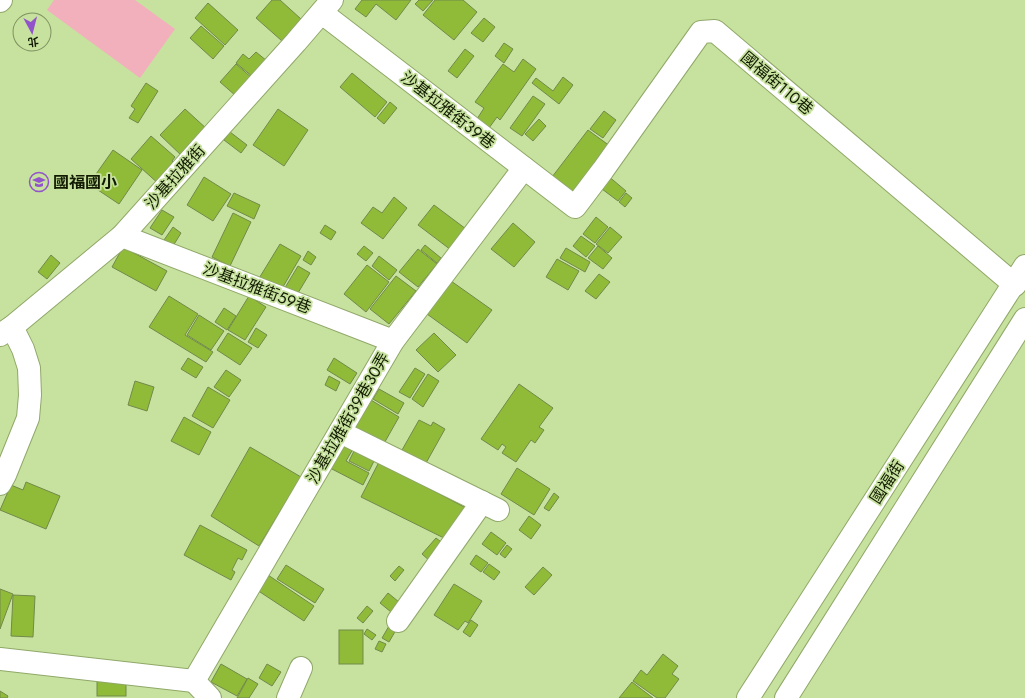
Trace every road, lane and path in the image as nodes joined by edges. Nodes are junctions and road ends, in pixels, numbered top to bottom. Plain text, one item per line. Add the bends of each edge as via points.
1 (327, 6) edge
2 (524, 168) junction
3 (575, 207) joint
4 (122, 236) junction
5 (1020, 276) edge
6 (1025, 319) edge
7 (6, 331) edge
8 (393, 341) junction
9 (340, 432) junction
10 (0, 484) edge
11 (398, 621) dead end
12 (0, 659) edge
13 (301, 668) dead end
14 (194, 681) junction
15 (210, 698) edge
16 (288, 698) edge
17 (748, 698) edge
18 (786, 698) edge

1 - 2 street, 沙基拉雅街39巷
1 - 4 street, 沙基拉雅街
2 - 3 street, 沙基拉雅街39巷
2 - 8 street, 沙基拉雅街39巷30弄
3 - 5 street, 國福街110巷 via 701,32 715,31
4 - 7 street, 沙基拉雅街
4 - 8 street, 沙基拉雅街59巷
5 - 17 street, 國福街
6 - 18 street
7 - 10 street via 23,349 29,368 30,395 28,418
8 - 9 street, 沙基拉雅街39巷30弄
9 - 11 street via 490,506
9 - 14 street, 沙基拉雅街39巷30弄
12 - 14 street
13 - 16 street
14 - 15 street

